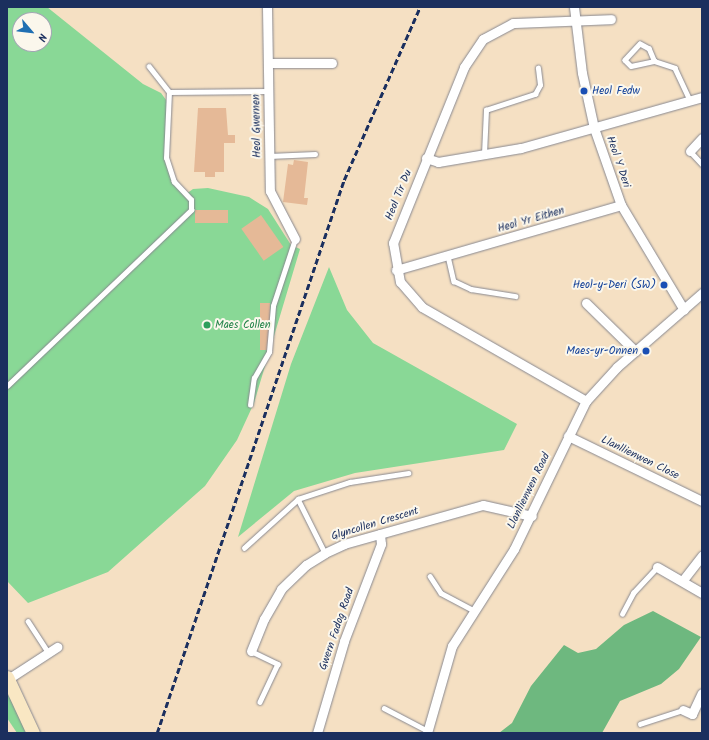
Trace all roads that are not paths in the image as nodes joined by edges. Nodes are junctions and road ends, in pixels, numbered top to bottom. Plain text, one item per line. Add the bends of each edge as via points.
1 (267, 7) edge
2 (574, 7) edge
3 (575, 18) junction
4 (611, 19) dead end
5 (654, 61) junction
6 (268, 63) junction
7 (332, 63) dead end
8 (149, 66) dead end
9 (538, 68) dead end
10 (268, 91) junction
11 (169, 92) junction
12 (702, 96) edge
13 (690, 100) junction
14 (594, 128) junction
15 (702, 138) edge
16 (690, 152) joint
17 (315, 154) dead end
18 (484, 154) junction
19 (269, 156) junction
20 (426, 158) junction
21 (702, 164) edge
22 (620, 205) junction
23 (295, 239) joint
24 (448, 256) junction
25 (396, 270) junction
26 (702, 293) edge
27 (515, 296) dead end
28 (586, 303) dead end
29 (684, 310) junction
30 (635, 351) junction
31 (7, 386) edge
32 (586, 401) junction
33 (250, 405) dead end
34 (568, 436) junction
35 (408, 473) dead end
36 (700, 496) edge
37 (298, 499) junction
38 (532, 516) junction
39 (380, 534) junction
40 (244, 548) dead end
41 (326, 552) junction
42 (702, 556) edge
43 (657, 567) joint
44 (430, 576) dead end
45 (683, 580) junction
46 (702, 593) edge
47 (475, 611) junction
48 (622, 614) dead end
49 (28, 621) dead end
50 (52, 650) joint
51 (251, 651) joint
52 (7, 678) edge
53 (702, 693) edge
54 (260, 702) dead end
55 (384, 708) dead end
56 (683, 710) joint
57 (640, 724) dead end
58 (428, 732) edge
59 (33, 733) edge
60 (317, 733) edge

1 - 6 street, Heol Gwernen
2 - 3 street, Heol Y Deri
3 - 4 street, Heol Tir Du
3 - 14 street, Heol Y Deri
3 - 20 street, Heol Tir Du via 513,23 483,38 464,67
5 - 5 lane via 631,66 625,60 640,44 649,49
5 - 13 lane via 678,71
6 - 7 street
6 - 10 street, Heol Gwernen
8 - 11 lane
9 - 18 lane via 540,85 536,94 486,110
10 - 11 lane
10 - 19 street, Heol Gwernen
11 - 31 lane via 167,162 174,182 191,200 191,210
12 - 13 street
13 - 14 street
14 - 18 street
14 - 22 street, Heol Y Deri
15 - 16 street
16 - 21 lane
17 - 19 lane
18 - 20 street via 438,162
19 - 23 street, Heol Gwernen via 270,191
20 - 25 street, Heol Tir Du via 393,243
22 - 24 street, Heol Yr Eithen
22 - 29 street, Heol Y Deri
23 - 33 lane via 273,306 269,352 254,378
24 - 25 street, Heol Yr Eithen
24 - 27 lane via 454,281 471,289
25 - 32 street, Heol Tir Du via 408,295 422,307
26 - 29 street, Llanllienwen Road
28 - 30 street
29 - 30 street, Llanllienwen Road
30 - 32 street, Llanllienwen Road via 599,384
32 - 34 street, Llanllienwen Road
34 - 36 street, Llanllienwen Close
34 - 38 street, Llanllienwen Road
35 - 37 lane via 350,482
37 - 40 lane
37 - 41 lane
38 - 39 street, Glyncollen Crescent via 483,505
38 - 47 street, Llanllienwen Road
39 - 41 street, Glyncollen Crescent
39 - 60 street, Gwern Fadog Road via 381,544 344,641
41 - 51 street, Glyncollen Crescent via 306,565 281,589 264,619
42 - 45 street
43 - 45 street
43 - 48 lane via 633,593
44 - 47 lane via 441,593
45 - 46 street
47 - 58 street, Llanllienwen Road via 447,657
49 - 50 lane
50 - 52 street
51 - 54 lane via 278,664
52 - 59 main road
53 - 56 street via 692,714
55 - 58 lane
56 - 57 lane

